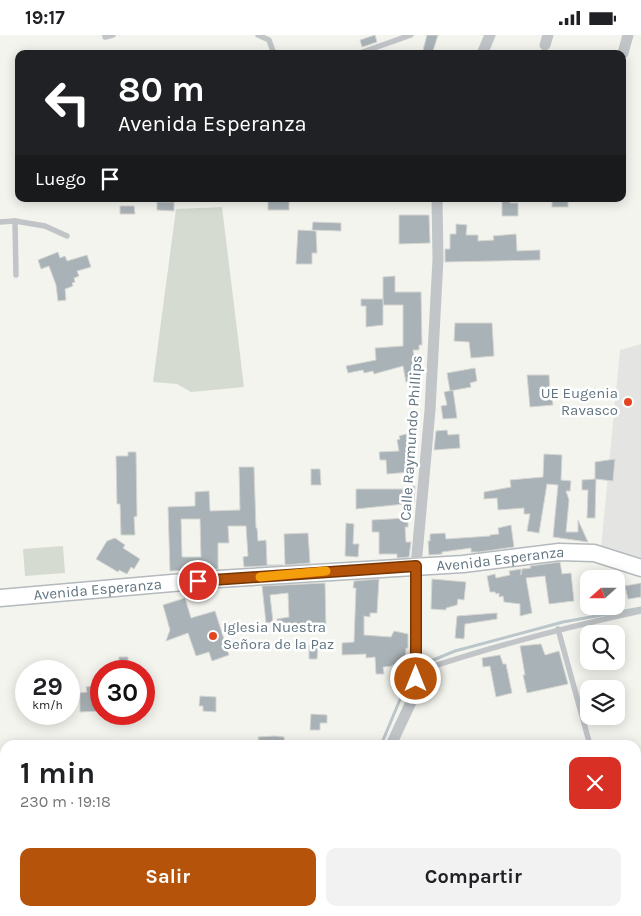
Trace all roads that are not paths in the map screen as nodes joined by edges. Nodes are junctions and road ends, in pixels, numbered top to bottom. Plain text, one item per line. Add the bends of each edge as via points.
1 (105, 35) edge
2 (113, 35) edge
3 (258, 35) edge
4 (410, 35) edge
5 (490, 35) edge
6 (628, 35) edge
7 (394, 38) edge
8 (273, 50) edge
9 (366, 50) edge
10 (484, 50) edge
11 (624, 50) edge
12 (437, 202) edge
13 (0, 221) edge
14 (15, 221) junction
15 (68, 237) dead end
16 (16, 275) dead end
17 (416, 566) junction
18 (641, 568) edge
19 (0, 597) edge
20 (641, 611) edge
21 (558, 629) junction
22 (416, 677) junction
23 (393, 740) edge
24 (589, 740) edge

1 - 2 lane
3 - 8 lane via 269,40
4 - 7 lane
5 - 10 street
6 - 11 street
7 - 9 lane
12 - 17 street, Calle Raymundo Phillips via 438,259 430,411
13 - 14 lane
14 - 15 lane via 45,226
14 - 16 lane
17 - 18 main road, Avenida Esperanza via 463,564 559,552 594,553
17 - 19 main road, Avenida Esperanza
17 - 22 street, Calle Raymundo Phillips
20 - 21 lane
21 - 22 lane via 422,670
21 - 24 lane
22 - 23 street, Calle Raymundo Phillips via 412,700

